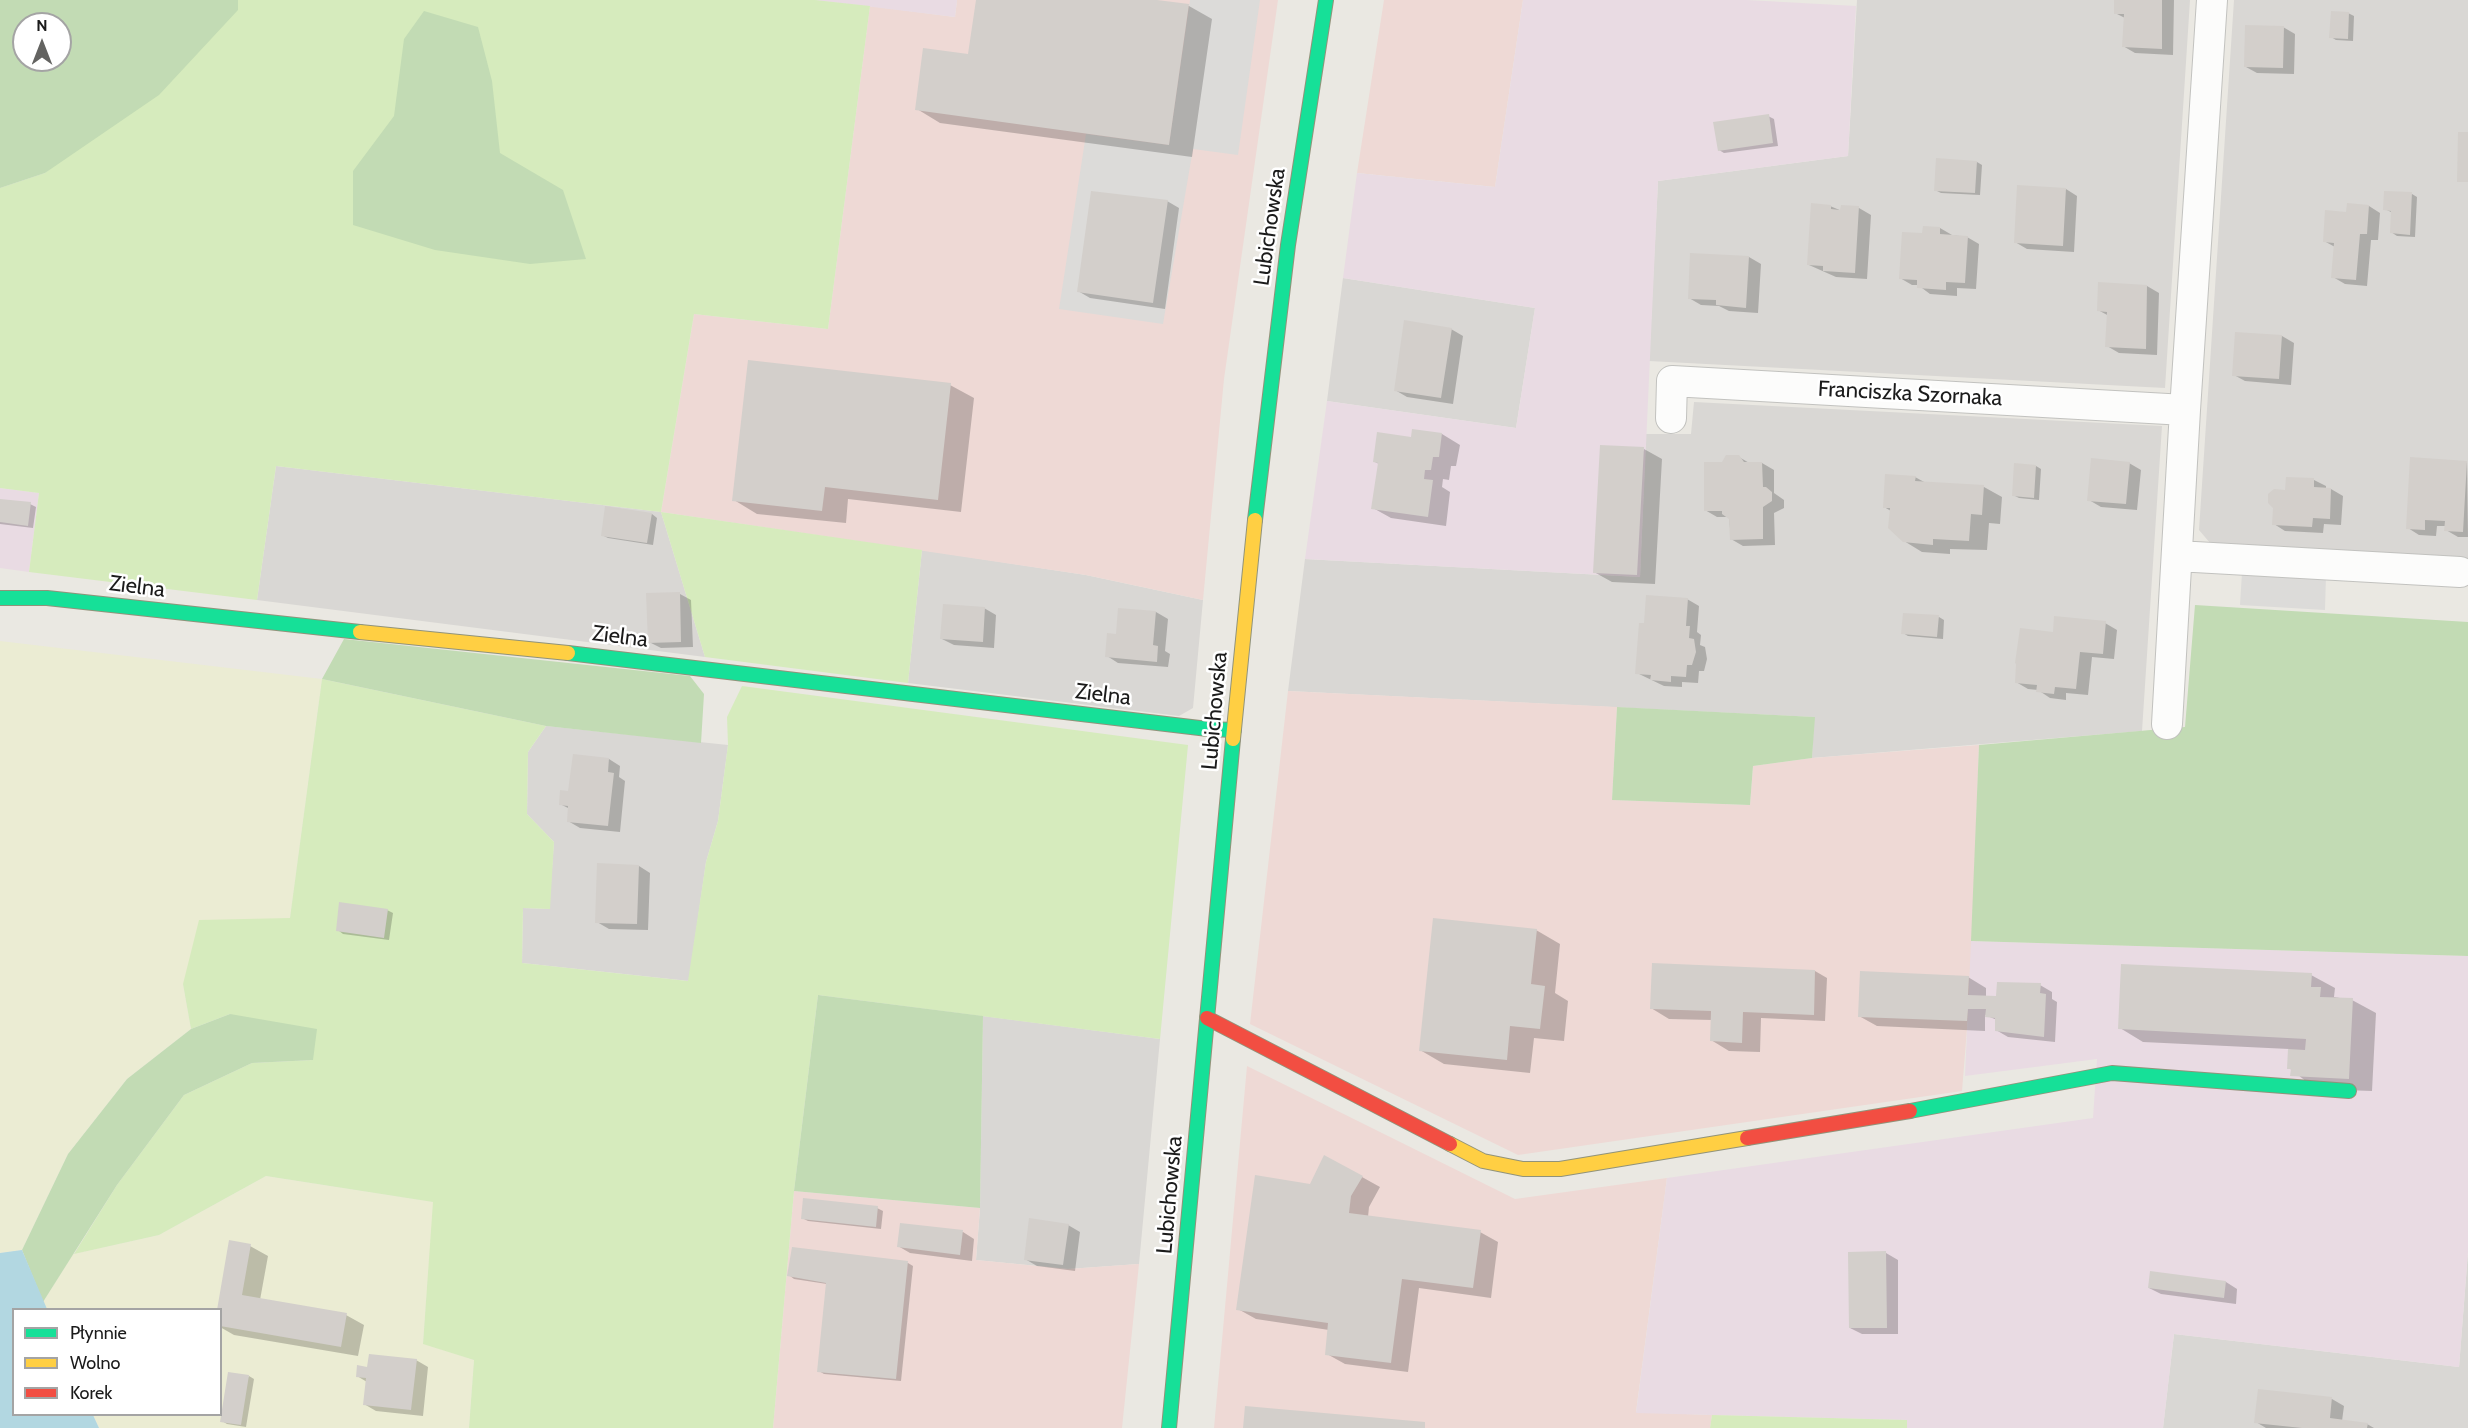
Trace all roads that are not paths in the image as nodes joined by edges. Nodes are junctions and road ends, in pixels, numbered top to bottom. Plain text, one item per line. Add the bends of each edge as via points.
1 (1326, 0) edge
2 (2212, 0) edge
3 (2185, 410) junction
4 (1671, 418) dead end
5 (2177, 556) junction
6 (2460, 572) dead end
7 (0, 597) edge
8 (2167, 724) dead end
9 (1234, 730) junction
10 (1207, 1018) junction
11 (2349, 1091) dead end
12 (1169, 1428) edge

1 - 9 street, Lubichowska via 1288,245
2 - 3 street
3 - 4 street, Franciszka Szornaka via 1672,381
3 - 5 street
5 - 6 street
5 - 8 street
7 - 9 street, Zielna via 47,598 581,654
9 - 10 street, Lubichowska
10 - 11 street via 1483,1161 1523,1169 1595,1164 2112,1073
10 - 12 street, Lubichowska

